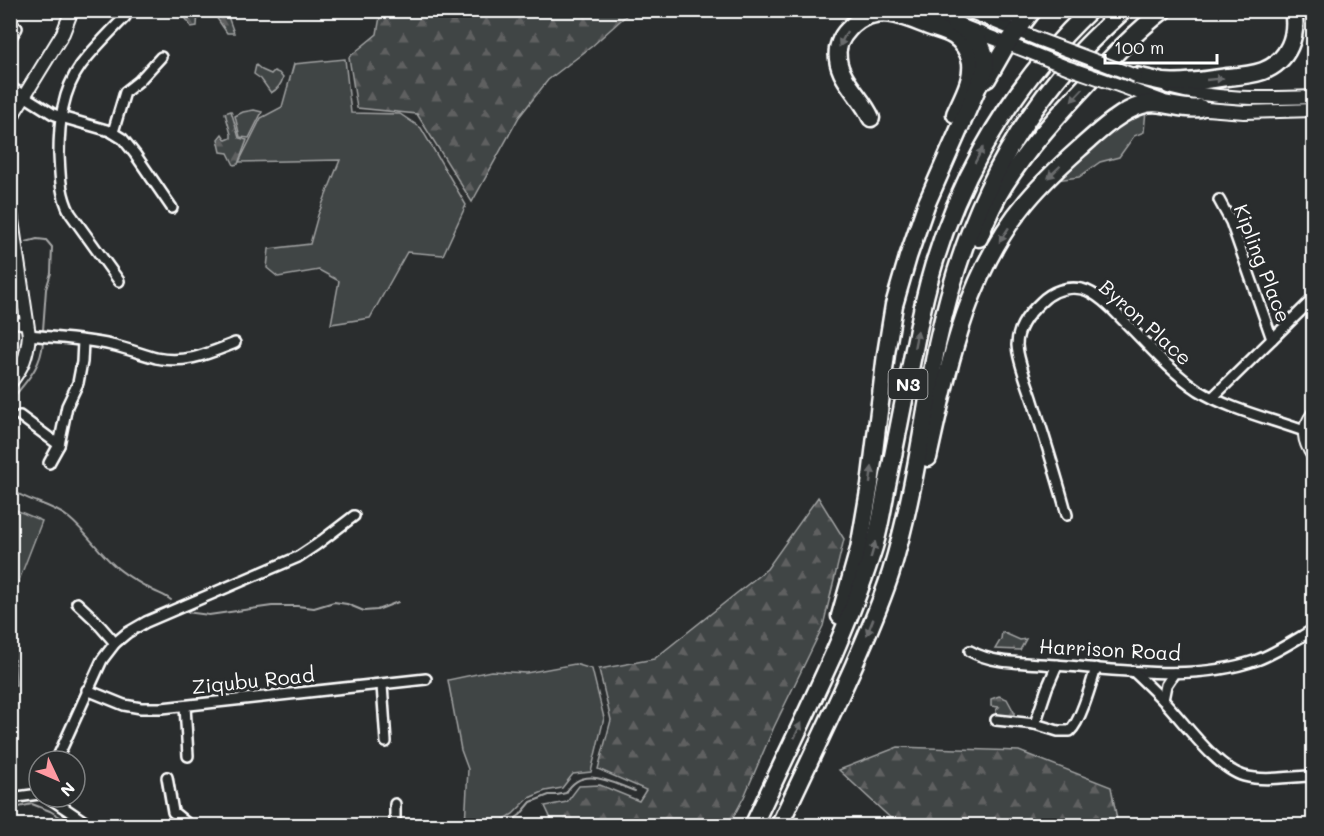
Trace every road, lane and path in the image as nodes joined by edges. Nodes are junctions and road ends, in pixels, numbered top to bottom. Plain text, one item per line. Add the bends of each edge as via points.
1 (72, 10) edge
2 (921, 10) edge
3 (991, 10) edge
4 (1090, 10) edge
5 (1124, 10) edge
6 (1164, 10) edge
7 (1293, 10) edge
8 (968, 11) edge
9 (1033, 11) edge
10 (125, 17) dead end
11 (954, 23) junction
12 (16, 28) dead end
13 (1012, 37) junction
14 (10, 38) edge
15 (161, 57) dead end
16 (1136, 76) junction
17 (10, 87) edge
18 (24, 96) junction
19 (975, 97) junction
20 (1314, 97) edge
21 (1200, 108) junction
22 (1314, 110) edge
23 (61, 117) junction
24 (871, 118) dead end
25 (10, 123) edge
26 (113, 132) junction
27 (1219, 200) dead end
28 (10, 207) edge
29 (172, 208) dead end
30 (119, 281) dead end
31 (1314, 298) edge
32 (894, 305) junction
33 (10, 320) edge
34 (29, 330) junction
35 (1272, 339) junction
36 (83, 341) junction
37 (235, 343) dead end
38 (10, 383) edge
39 (929, 397) junction
40 (1213, 398) junction
41 (1314, 413) edge
42 (20, 416) dead end
43 (1304, 431) junction
44 (59, 445) junction
45 (1314, 457) edge
46 (49, 463) dead end
47 (1067, 514) dead end
48 (354, 516) dead end
49 (891, 572) junction
50 (77, 603) dead end
51 (1314, 630) edge
52 (116, 643) junction
53 (970, 651) dead end
54 (1058, 665) junction
55 (1096, 668) junction
56 (1134, 672) junction
57 (1174, 673) junction
58 (824, 675) junction
59 (426, 679) dead end
60 (382, 685) junction
61 (87, 690) junction
62 (1163, 700) junction
63 (185, 706) junction
64 (996, 720) dead end
65 (1035, 724) junction
66 (386, 742) dead end
67 (61, 749) edge
68 (188, 756) dead end
69 (1314, 776) edge
70 (168, 777) dead end
71 (27, 796) edge
72 (10, 798) edge
73 (395, 804) dead end
74 (66, 809) edge
75 (91, 825) edge
76 (190, 825) edge
77 (395, 825) edge
78 (753, 825) edge
79 (779, 825) edge

1 - 18 main road via 63,33
2 - 11 main road
3 - 9 highway via 1013,16
58 -> 4 highway, N3 via 875,544 921,313 948,222 976,161 1008,107
5 - 39 highway, N3 via 1056,81 999,167 955,273
6 -> 39 highway via 1066,106 1004,185 964,274
16 -> 7 highway via 1182,82 1266,70 1289,49 1295,28
8 - 13 main road
9 - 13 highway
10 - 23 street via 78,70 66,94
11 - 13 main road
11 - 19 highway via 978,39 985,52 986,68
12 - 14 street
13 - 16 main road, bridge via 1040,40
13 - 19 highway
13 - 21 main road, bridge via 1029,51 1069,68 1158,100
15 - 26 street via 125,92
16 - 20 main road via 1213,96
17 - 18 street
18 - 23 street
18 - 25 main road
19 - 32 highway via 926,205
21 - 22 main road via 1244,112
21 -> 49 highway via 1152,103 1122,114 1053,172 1003,234 983,269 963,320 916,515
23 - 26 street
23 - 30 street via 62,195 70,213
32 -> 24 highway via 894,280 903,248 970,76 971,62 964,46 954,36 898,15 871,14 860,19 842,36 837,53 845,77
26 - 29 street via 129,146
27 - 35 street, Kipling Place via 1231,222
28 - 34 main road
31 - 35 street
58 -> 32 highway via 858,549
33 - 34 street
34 - 36 street
34 - 38 main road via 28,351
35 - 40 street
36 - 37 street via 172,360 190,360
36 - 44 street via 81,373 67,406
39 - 49 highway, N3
40 - 43 street, Byron Place
40 - 47 street, Byron Place via 1188,382 1097,297 1074,288 1049,295 1022,325 1017,344
41 - 43 main road
42 - 44 street
43 - 45 main road
44 - 46 street
48 - 52 street via 297,557 146,622
49 -> 79 highway, N3 via 870,629
50 - 52 street
51 - 57 street, Harrison Road via 1257,660
52 - 61 street
53 - 54 street, Harrison Road via 985,658
54 - 55 street, Harrison Road
54 - 65 street
55 - 56 street, Harrison Road
55 - 65 street via 1070,731
56 - 57 street, Harrison Road
56 - 62 street
57 - 62 street
78 -> 58 highway, N3
59 - 60 street, Ziqubu Road
60 - 63 street, Ziqubu Road
60 - 66 street
61 - 63 street, Ziqubu Road via 131,707
61 - 67 street
62 - 69 street via 1233,772 1257,778
63 - 68 street
64 - 65 street
70 - 76 street via 172,812
71 - 72 street
73 - 77 street
74 - 75 street

